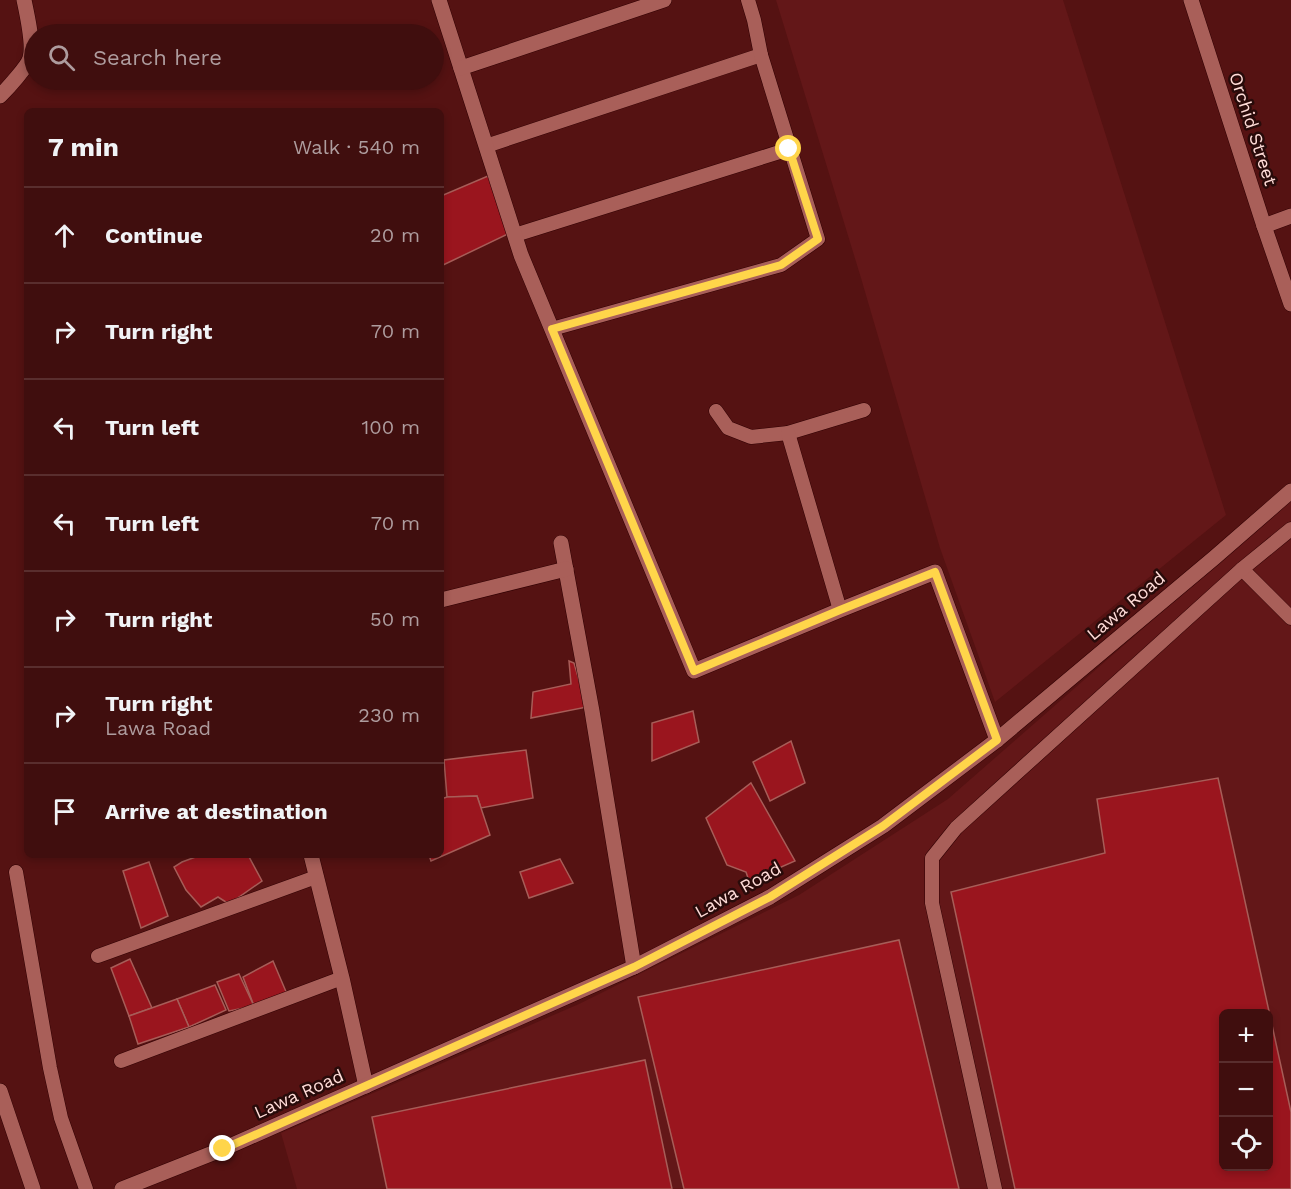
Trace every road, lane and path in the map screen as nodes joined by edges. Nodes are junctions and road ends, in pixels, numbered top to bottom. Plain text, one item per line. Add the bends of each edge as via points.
1 (24, 0) edge
2 (439, 0) edge
3 (663, 0) edge
4 (748, 0) edge
5 (1191, 0) edge
6 (28, 24) edge
7 (761, 55) junction
8 (24, 65) edge
9 (460, 68) junction
10 (3, 87) edge
11 (486, 146) junction
12 (789, 149) junction
13 (1291, 216) edge
14 (1264, 226) junction
15 (515, 235) junction
16 (1291, 304) edge
17 (552, 329) junction
18 (864, 410) dead end
19 (716, 411) dead end
20 (788, 434) junction
21 (1291, 491) edge
22 (1291, 529) edge
23 (561, 543) dead end
24 (566, 569) junction
25 (1242, 569) junction
26 (444, 599) edge
27 (840, 610) junction
28 (1291, 618) edge
29 (997, 740) junction
30 (312, 858) edge
31 (16, 872) dead end
32 (316, 877) junction
33 (98, 956) dead end
34 (634, 967) junction
35 (342, 978) junction
36 (121, 1061) dead end
37 (366, 1086) junction
38 (0, 1091) edge
39 (33, 1189) edge
40 (87, 1189) edge
41 (122, 1189) edge
42 (995, 1189) edge

1 - 6 street
2 - 9 street
3 - 9 street
4 - 7 lane
5 - 14 street, Orchid Street
7 - 11 lane
7 - 12 lane
8 - 10 street
9 - 11 street
11 - 15 street
12 - 15 lane
12 - 17 lane via 818,239 781,265
13 - 14 street
14 - 16 street, Orchid Street
15 - 17 street
17 - 27 street via 694,671
18 - 20 lane
19 - 20 lane via 728,428 751,437
20 - 27 lane
21 - 29 street, Lawa Road
22 - 25 lane
23 - 24 street
24 - 26 street
24 - 34 street
25 - 28 lane
25 - 42 lane via 956,828 933,858 933,903
27 - 29 street via 935,572
29 - 34 street, Lawa Road via 883,826 770,897
30 - 32 street
31 - 40 lane via 61,1118
32 - 33 lane
32 - 35 street
34 - 37 street, Lawa Road
35 - 36 lane
35 - 37 street
37 - 41 street, Lawa Road
38 - 39 street

